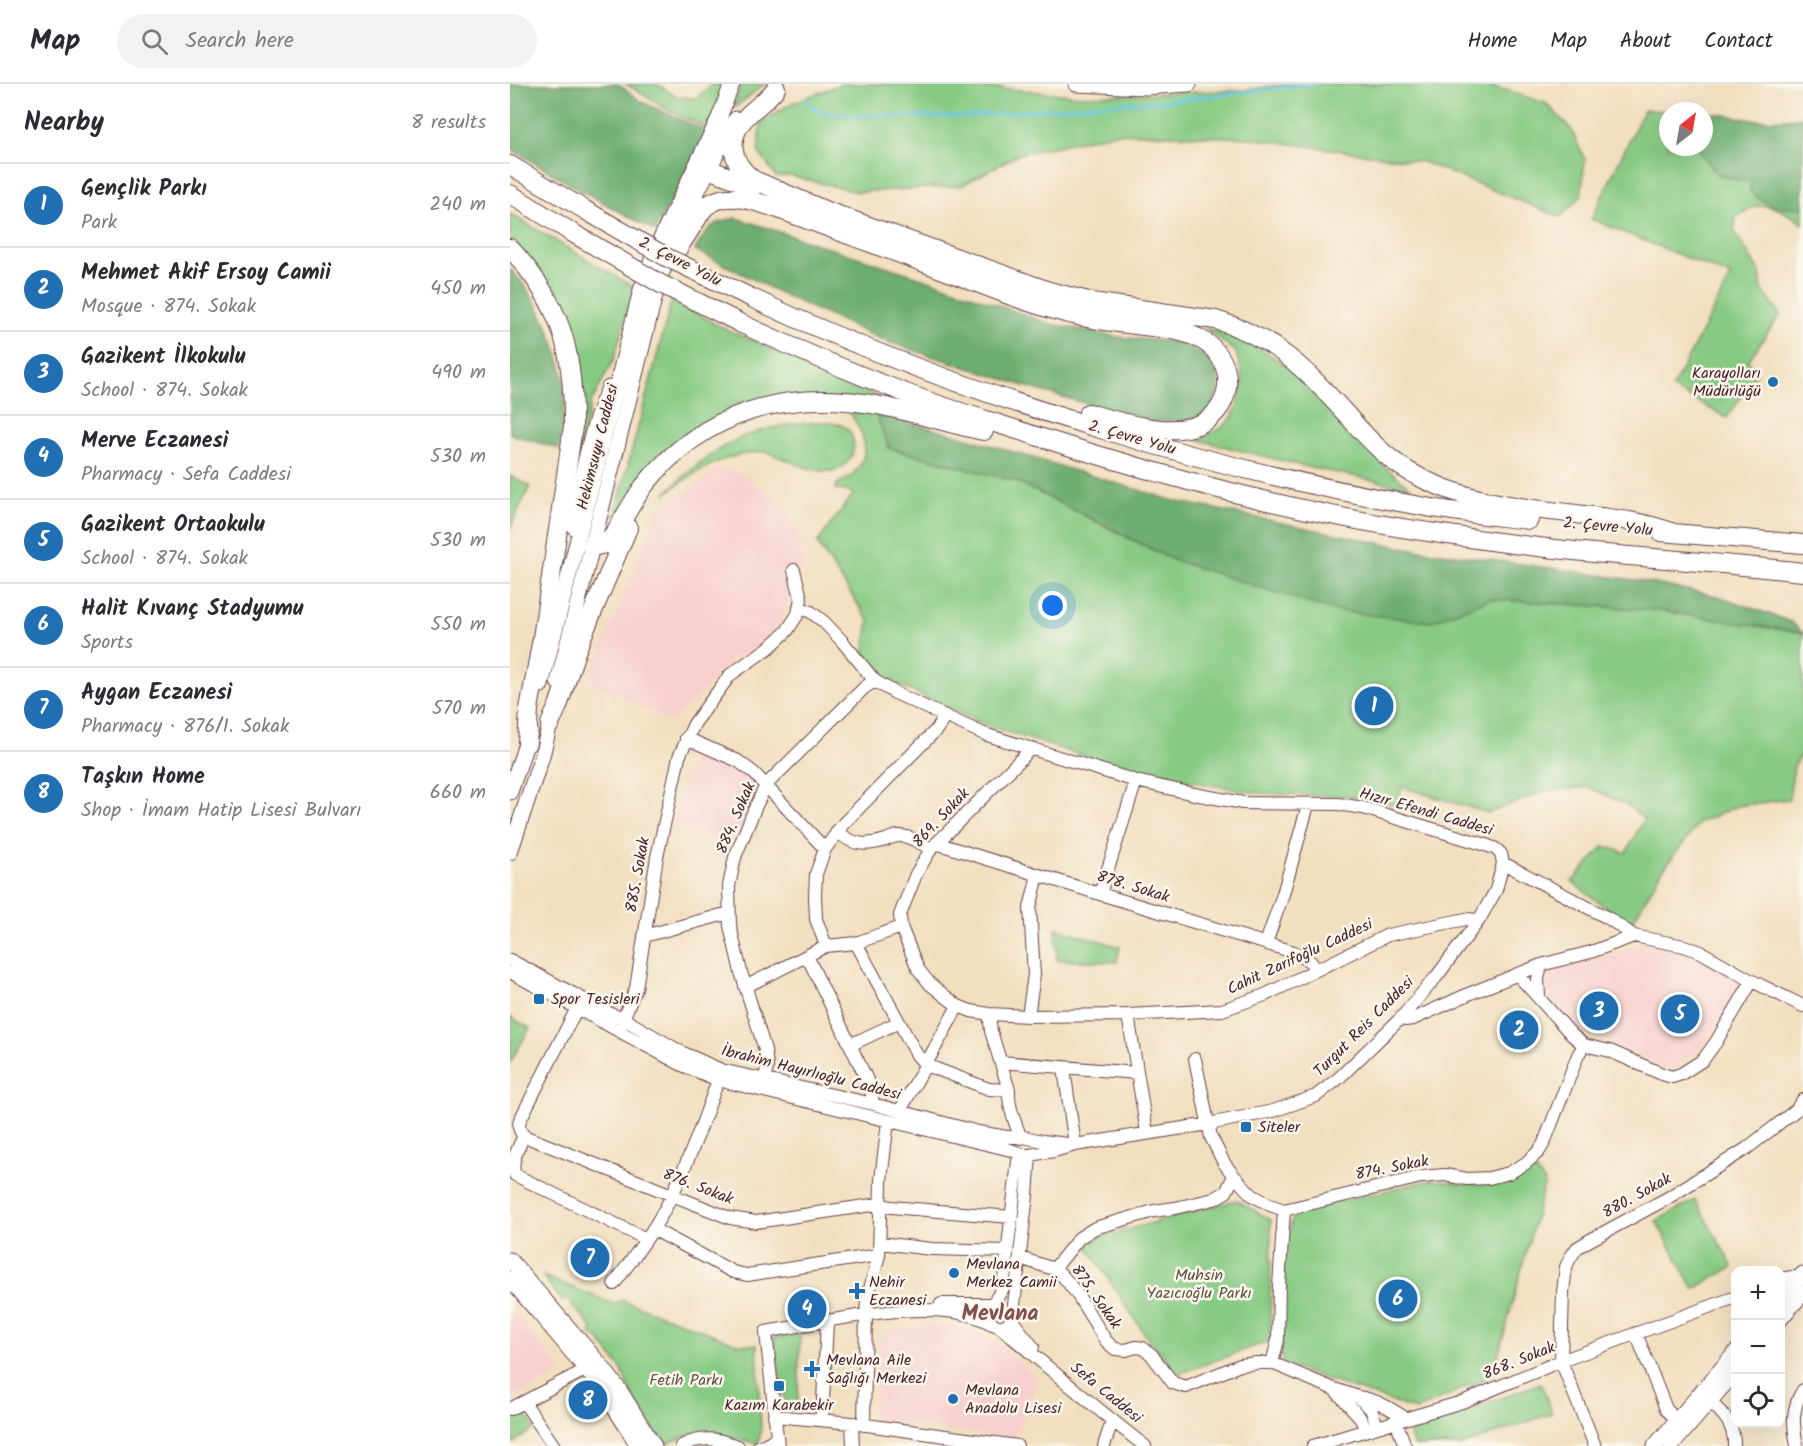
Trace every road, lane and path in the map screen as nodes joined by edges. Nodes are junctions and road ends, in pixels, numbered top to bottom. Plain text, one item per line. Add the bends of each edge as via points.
1 (732, 84) edge
2 (1076, 84) edge
3 (1189, 84) edge
4 (780, 86) edge
5 (510, 165) edge
6 (701, 169) junction
7 (510, 195) edge
8 (790, 197) junction
9 (510, 248) edge
10 (664, 263) junction
11 (623, 361) junction
12 (1003, 398) junction
13 (1066, 445) junction
14 (655, 474) junction
15 (576, 504) junction
16 (600, 517) junction
17 (583, 519) junction
18 (1674, 533) junction
19 (585, 543) junction
20 (1803, 544) edge
21 (794, 570) dead end
22 (1803, 572) edge
23 (800, 607) junction
24 (874, 681) junction
25 (945, 717) junction
26 (550, 724) junction
27 (686, 738) junction
28 (527, 743) junction
29 (1029, 749) junction
30 (1136, 781) junction
31 (766, 785) junction
32 (510, 792) edge
33 (1308, 805) junction
34 (837, 831) junction
35 (934, 846) junction
36 (825, 849) junction
37 (510, 852) edge
38 (1503, 863) junction
39 (1038, 875) junction
40 (1100, 894) junction
41 (729, 914) junction
42 (1479, 920) junction
43 (901, 927) junction
44 (644, 936) junction
45 (1634, 936) junction
46 (856, 943) junction
47 (1266, 943) junction
48 (826, 946) junction
49 (807, 956) junction
50 (510, 960) edge
51 (1541, 965) junction
52 (1314, 970) junction
53 (510, 972) edge
54 (1517, 974) junction
55 (1752, 981) junction
56 (745, 987) junction
57 (562, 994) junction
58 (1539, 996) junction
59 (958, 1006) junction
60 (1803, 1006) edge
61 (577, 1008) junction
62 (989, 1014) junction
63 (1128, 1015) junction
64 (1028, 1016) junction
65 (1401, 1018) junction
66 (899, 1022) junction
67 (621, 1024) junction
68 (850, 1045) junction
69 (1584, 1045) junction
70 (1194, 1059) dead end
71 (1001, 1062) junction
72 (926, 1065) junction
73 (1064, 1068) junction
74 (1137, 1073) junction
75 (719, 1075) junction
76 (765, 1080) junction
77 (1009, 1090) junction
78 (1803, 1100) edge
79 (873, 1104) junction
80 (900, 1111) junction
81 (888, 1121) junction
82 (1209, 1124) junction
83 (1147, 1133) junction
84 (524, 1136) junction
85 (1026, 1139) junction
86 (1075, 1144) junction
87 (1025, 1154) junction
88 (1234, 1176) junction
89 (672, 1196) junction
90 (879, 1204) junction
91 (1284, 1210) junction
92 (1011, 1217) junction
93 (649, 1234) junction
94 (879, 1249) junction
95 (1008, 1251) junction
96 (1020, 1258) junction
97 (510, 1260) edge
98 (1054, 1269) junction
99 (1785, 1278) edge
100 (1802, 1282) edge
101 (513, 1284) edge
102 (614, 1284) dead end
103 (1785, 1296) edge
104 (1731, 1299) edge
105 (993, 1303) junction
106 (920, 1310) junction
107 (1785, 1311) edge
108 (866, 1315) junction
109 (1012, 1316) junction
110 (827, 1322) junction
111 (997, 1326) junction
112 (1636, 1333) junction
113 (1731, 1358) edge
114 (1561, 1361) junction
115 (1272, 1363) junction
116 (1046, 1365) junction
117 (587, 1369) junction
118 (1733, 1374) edge
119 (1334, 1389) junction
120 (1803, 1390) edge
121 (1358, 1397) junction
122 (1709, 1401) junction
123 (524, 1402) junction
124 (510, 1409) edge
125 (774, 1416) junction
126 (822, 1420) junction
127 (1400, 1420) junction
128 (1676, 1420) junction
129 (1112, 1421) junction
130 (858, 1424) junction
131 (1371, 1427) junction
132 (707, 1438) junction
133 (777, 1442) edge
134 (953, 1442) edge
135 (1321, 1445) edge
136 (554, 1446) edge
137 (638, 1446) edge
138 (654, 1446) edge
139 (681, 1446) edge
140 (696, 1446) edge
141 (738, 1446) edge
142 (759, 1446) edge
143 (853, 1446) edge
144 (1017, 1446) edge
145 (1104, 1446) edge
146 (1145, 1446) edge
147 (1405, 1446) edge
148 (1595, 1446) edge
149 (1655, 1446) edge
150 (1671, 1446) edge
151 (1734, 1446) edge
152 (1797, 1446) edge

1 - 6 main road, Hekimsuyu Caddesi
2 - 3 main road
4 - 6 main road, Hekimsuyu Caddesi via 738,116
4 - 8 highway via 740,126 733,151 744,173
5 - 12 highway, 2. Çevre Yolu, bridge via 668,258 754,299 870,350
6 - 8 highway
6 - 10 main road, Hekimsuyu Caddesi
6 - 11 main road, Hekimsuyu Caddesi via 666,228 647,273
7 - 13 highway, 2. Çevre Yolu, bridge via 661,284 740,323 904,393
8 - 18 highway via 1049,291 1092,302 1216,320 1258,336 1304,370 1392,460 1461,494 1523,508 1622,519
9 - 28 highway via 535,279 561,326 573,396 573,427
10 - 12 highway via 709,203 728,197 747,200 1068,314 1187,333 1217,351 1227,373 1226,392 1218,409 1201,424 1178,429 1132,424 1047,401
10 - 16 main road, Hekimsuyu Caddesi
11 - 15 main road via 600,408
11 - 17 main road, Hekimsuyu Caddesi
12 - 18 highway, 2. Çevre Yolu via 1213,461 1422,507
13 - 14 highway via 872,404 796,400 736,415 698,434
13 - 22 highway, 2. Çevre Yolu via 1217,489 1432,533 1592,553
14 - 19 highway via 606,544
14 - 26 highway via 600,593
15 - 17 main road
15 - 19 main road via 574,531
16 - 17 main road
16 - 19 main road, Hekimsuyu Caddesi
17 - 19 main road, Hekimsuyu Caddesi
18 - 20 highway, 2. Çevre Yolu
19 - 26 main road, Hekimsuyu Caddesi
19 - 28 main road, Hekimsuyu Caddesi
21 - 23 street
23 - 24 street via 824,622
23 - 27 street, 885. Sokak via 787,631 730,675
24 - 25 street, Hızır Efendi Caddesi
24 - 31 street, 884. Sokak
25 - 29 street, Hızır Efendi Caddesi
25 - 34 street
26 - 37 main road, Hekimsuyu Caddesi
27 - 31 street via 738,761
27 - 44 street, 885. Sokak via 672,786
28 - 32 main road, Hekimsuyu Caddesi
29 - 30 street, Hızır Efendi Caddesi
29 - 35 street, 869. Sokak
30 - 33 street, Hızır Efendi Caddesi via 1243,803
30 - 40 street
31 - 36 street
31 - 41 street, 884. Sokak via 735,857
33 - 38 street, Hızır Efendi Caddesi via 1338,804 1396,817 1496,849
33 - 47 street
34 - 35 street, 878. Sokak via 861,844 899,836
34 - 36 street
35 - 39 street, 878. Sokak
35 - 43 street, 869. Sokak via 906,897
36 - 48 street via 816,874 814,896 816,919
38 - 42 street, Turgut Reis Caddesi via 1496,890
38 - 45 street, Hızır Efendi Caddesi via 1608,918
39 - 40 street, 878. Sokak
39 - 64 street via 1030,908 1034,975
40 - 47 street, 878. Sokak
41 - 44 street
41 - 56 street, 884. Sokak
42 - 52 street, Cahit Zarifoğlu Caddesi via 1466,919 1388,935
42 - 65 street, Turgut Reis Caddesi
43 - 46 street
43 - 59 street via 918,969
44 - 67 street, 885. Sokak via 636,988
45 - 51 street
45 - 55 street, Hızır Efendi Caddesi via 1701,952
46 - 48 street
46 - 66 street
47 - 52 street, 878. Sokak via 1303,957
48 - 49 street
49 - 56 street
49 - 68 street
50 - 57 street, İbrahim Hayırlıoğlu Caddesi
51 - 54 street
51 - 58 street
52 - 63 street, Cahit Zarifoğlu Caddesi via 1265,995 1222,1010
53 - 57 street, İbrahim Hayırlıoğlu Caddesi
54 - 58 street
54 - 65 street via 1413,1019
55 - 60 street, Hızır Efendi Caddesi
55 - 69 street via 1703,1060 1681,1074 1672,1077
56 - 76 street, 884. Sokak via 765,1050
57 - 61 street, İbrahim Hayırlıoğlu Caddesi
57 - 67 street, İbrahim Hayırlıoğlu Caddesi
58 - 69 street
59 - 62 street
59 - 72 street
61 - 67 street, İbrahim Hayırlıoğlu Caddesi
61 - 84 street via 520,1120 518,1126
62 - 64 street, Cahit Zarifoğlu Caddesi
62 - 71 street
63 - 64 street, Cahit Zarifoğlu Caddesi
63 - 74 street
65 - 82 street, Turgut Reis Caddesi via 1316,1096 1273,1111
66 - 68 street
66 - 72 street
67 - 75 street, İbrahim Hayırlıoğlu Caddesi via 682,1065
68 - 79 street via 871,1088
69 - 91 street, 874. Sokak via 1544,1143 1526,1163 1509,1173 1467,1179 1445,1175 1421,1177
70 - 82 street
71 - 73 street
71 - 77 street
72 - 77 street via 989,1089
72 - 80 street
73 - 74 street
73 - 86 street
74 - 83 street
75 - 76 street, İbrahim Hayırlıoğlu Caddesi
75 - 81 street, İbrahim Hayırlıoğlu Caddesi
75 - 89 street
76 - 79 street, İbrahim Hayırlıoğlu Caddesi
77 - 85 street
78 - 114 street, 880. Sokak via 1796,1110 1746,1149 1577,1248 1566,1267
79 - 80 street, İbrahim Hayırlıoğlu Caddesi
80 - 85 street, İbrahim Hayırlıoğlu Caddesi via 978,1132
81 - 87 street, İbrahim Hayırlıoğlu Caddesi
81 - 90 street
82 - 83 street, Turgut Reis Caddesi
82 - 88 street via 1211,1137
83 - 86 street, Turgut Reis Caddesi
84 - 89 street, 876. Sokak
84 - 93 street via 513,1158 511,1170 515,1175
85 - 86 street, Turgut Reis Caddesi
85 - 87 street via 1016,1148
85 - 87 street via 1035,1144
86 - 87 street, Turgut Reis Caddesi
87 - 92 street
87 - 96 street via 1027,1195
88 - 91 street via 1252,1195
88 - 98 street via 1226,1192 1214,1199 1095,1228 1079,1238
89 - 90 street, 876. Sokak via 730,1218 756,1222
89 - 93 street
90 - 92 street, 876. Sokak
90 - 94 street
91 - 115 street via 1278,1340
92 - 95 street
93 - 94 street via 747,1275
93 - 102 street
94 - 95 street
94 - 108 street
95 - 105 street via 1003,1288
96 - 98 street, 875. Sokak
96 - 109 street
97 - 138 main road via 603,1368
98 - 115 street, 875. Sokak via 1077,1294 1114,1349 1143,1348 1173,1383 1185,1387 1240,1365
99 - 100 street
100 - 103 main road
100 - 107 main road
101 - 117 main road
104 - 112 street, 868. Sokak
105 - 106 street, Sefa Caddesi via 940,1304
105 - 109 street, Sefa Caddesi via 1011,1305
105 - 111 street via 988,1318
106 - 108 street, Sefa Caddesi
106 - 111 street, Sefa Caddesi via 972,1315
108 - 110 street, Sefa Caddesi
108 - 130 street
109 - 111 street via 1009,1323
109 - 116 street, Sefa Caddesi
110 - 125 street, Sefa Caddesi via 766,1332
110 - 126 street
111 - 116 street, Sefa Caddesi
112 - 114 street, 868. Sokak
112 - 128 street via 1666,1409
113 - 128 main road
114 - 127 street, 868. Sokak via 1462,1402
114 - 148 street
115 - 119 street, 875. Sokak
116 - 129 street, Sefa Caddesi
117 - 123 street
117 - 137 main road
118 - 122 main road
119 - 121 street, 875. Sokak
119 - 131 street
120 - 152 street via 1794,1406
121 - 127 street, 875. Sokak via 1389,1407
121 - 131 street via 1371,1409
122 - 150 main road
122 - 151 street via 1732,1428
123 - 124 street
123 - 136 street
125 - 126 street
125 - 133 street
126 - 130 street
127 - 131 street, 868. Sokak
127 - 147 street
128 - 149 main road
129 - 145 street
129 - 146 street, Sefa Caddesi
130 - 134 street
130 - 143 street
131 - 135 street, 868. Sokak
132 - 139 street
132 - 140 street
132 - 141 street
133 - 142 street
134 - 144 street

